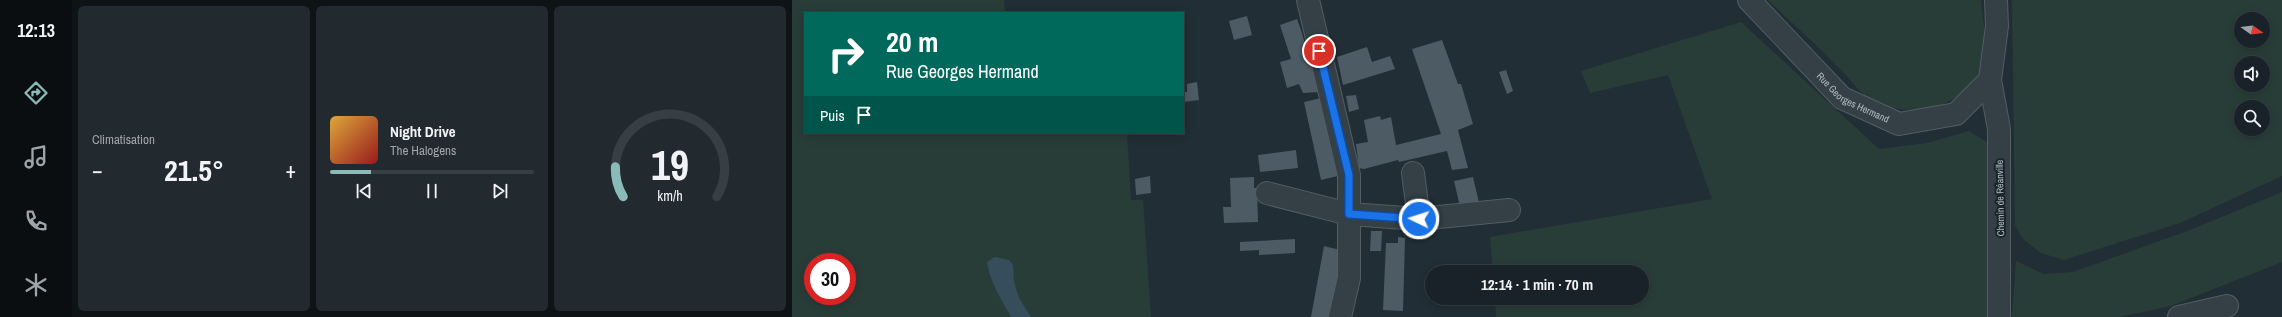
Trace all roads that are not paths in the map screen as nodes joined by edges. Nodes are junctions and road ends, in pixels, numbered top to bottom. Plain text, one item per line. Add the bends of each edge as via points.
1 (1308, 0) edge
2 (1749, 0) edge
3 (1996, 0) edge
4 (1990, 80) junction
5 (1413, 173) dead end
6 (1267, 193) dead end
7 (1509, 210) dead end
8 (1349, 214) junction
9 (1419, 219) junction
10 (2227, 306) dead end
11 (1340, 317) edge
12 (1999, 317) edge
13 (2179, 317) edge

1 - 8 street via 1349,175
2 - 4 street, Rue Georges Hermand via 1842,98 1899,124 1956,114
3 - 4 street via 1997,26
4 - 12 street, Chemin de Réanville via 1999,129
5 - 9 street
6 - 8 street
7 - 9 street
8 - 9 street
8 - 11 street via 1349,278
10 - 13 street

